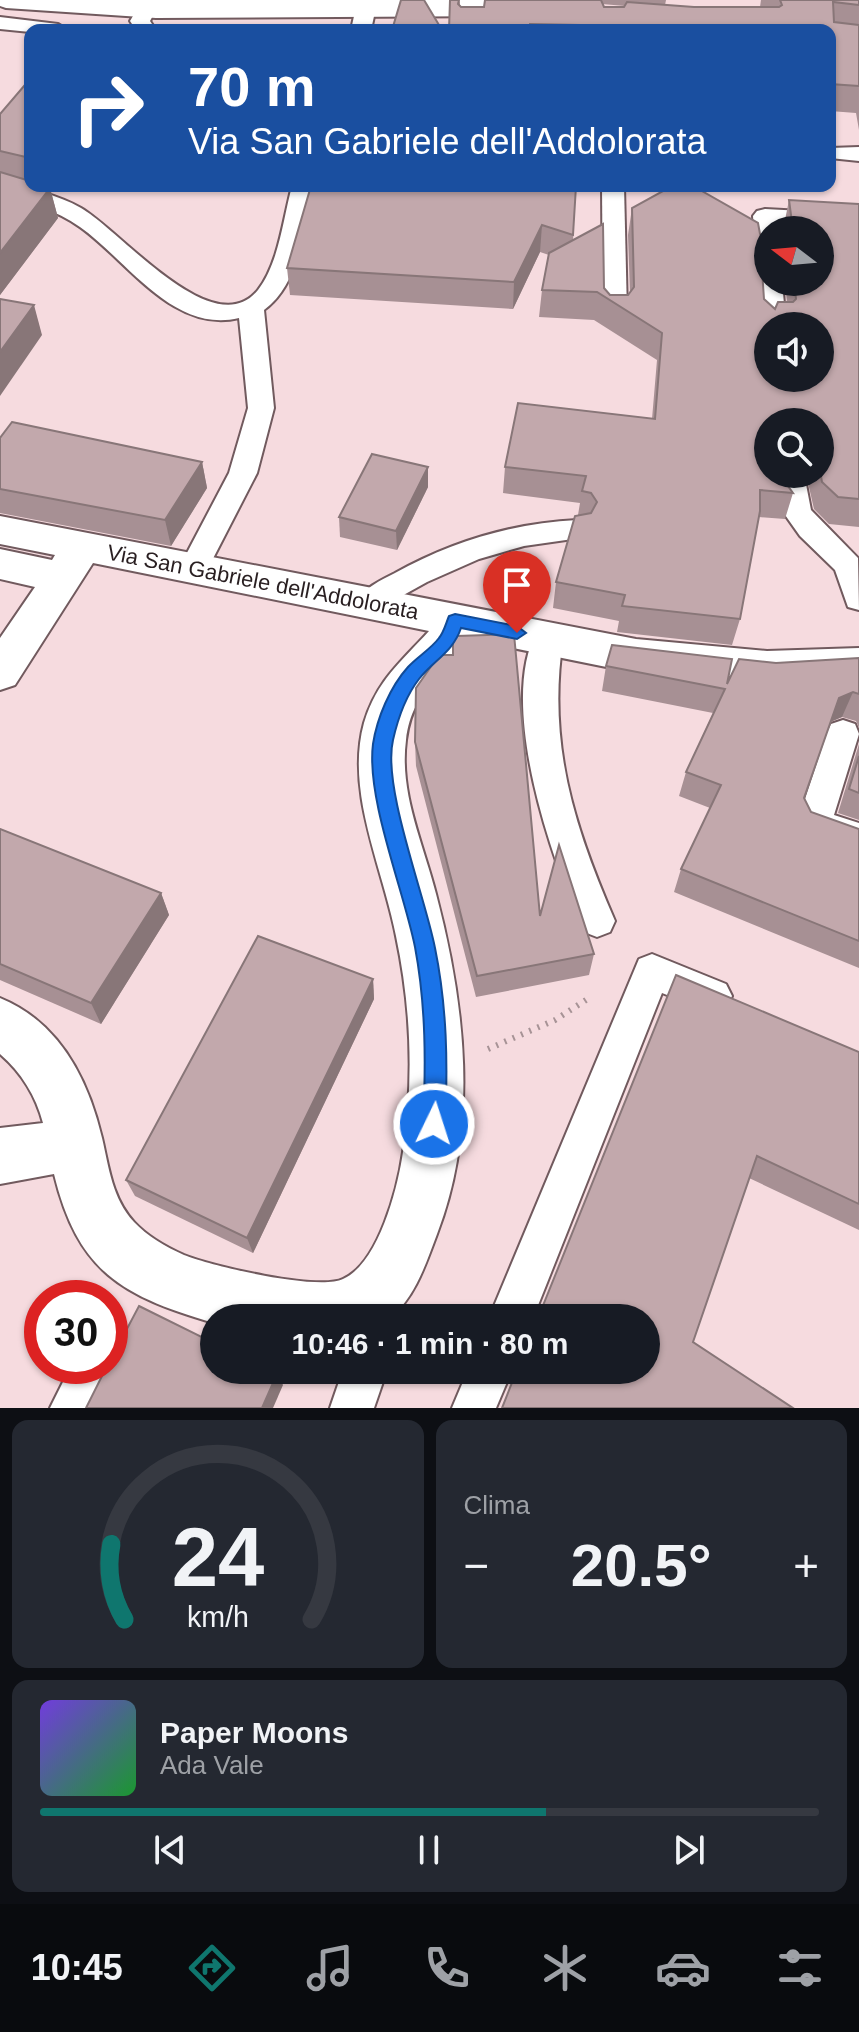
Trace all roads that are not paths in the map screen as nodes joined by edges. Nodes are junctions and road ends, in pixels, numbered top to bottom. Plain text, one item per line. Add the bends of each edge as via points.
1 (6, 0) edge
2 (533, 9) edge
3 (364, 19) edge
4 (472, 19) edge
5 (146, 20) edge
6 (0, 23) edge
7 (24, 26) edge
8 (836, 153) edge
9 (859, 154) edge
10 (0, 189) edge
11 (301, 192) edge
12 (613, 192) edge
13 (834, 220) edge
14 (859, 221) edge
15 (251, 309) junction
16 (615, 314) edge
17 (793, 488) edge
18 (0, 530) edge
19 (577, 530) edge
20 (73, 563) junction
21 (0, 564) edge
22 (194, 568) junction
23 (859, 599) edge
24 (371, 602) junction
25 (455, 621) junction
26 (548, 639) junction
27 (859, 665) edge
28 (0, 673) edge
29 (843, 733) dead end
30 (859, 838) edge
31 (597, 921) road end
32 (741, 1007) edge
33 (0, 1023) edge
34 (74, 1140) junction
35 (0, 1156) edge
36 (267, 1304) edge
37 (372, 1304) edge
38 (517, 1304) edge
39 (85, 1384) edge
40 (360, 1384) edge
41 (484, 1384) edge
42 (72, 1408) edge
43 (352, 1408) edge
44 (474, 1408) edge

1 - 5 street
2 - 4 street
3 - 4 street
3 - 5 street
6 - 7 lane
8 - 9 lane
10 - 15 lane via 70,211 194,308 222,313
11 - 15 lane via 269,293
12 - 16 lane
13 - 14 lane
15 - 22 lane via 261,408 243,473
17 - 23 lane via 797,512 848,566
18 - 20 street, Via San Gabriele dell'Addolorata
19 - 24 lane via 542,530 493,545 402,580
20 - 21 street
20 - 22 street, Via San Gabriele dell'Addolorata
20 - 28 street
22 - 24 street, Via San Gabriele dell'Addolorata
24 - 25 street, Via San Gabriele dell'Addolorata
25 - 26 street, Via San Gabriele dell'Addolorata
25 - 37 street via 448,641 397,696 382,756 398,849 425,946 437,1063 434,1124 417,1212 394,1268
26 - 27 street, Via San Gabriele dell'Addolorata via 706,664
26 - 31 lane via 540,695 544,747 560,829
29 - 30 lane via 814,823
32 - 38 lane via 652,971
33 - 34 street via 47,1066
34 - 35 street
34 - 36 street via 94,1214 104,1232 132,1258 181,1281
39 - 42 lane
40 - 43 lane
41 - 44 lane

